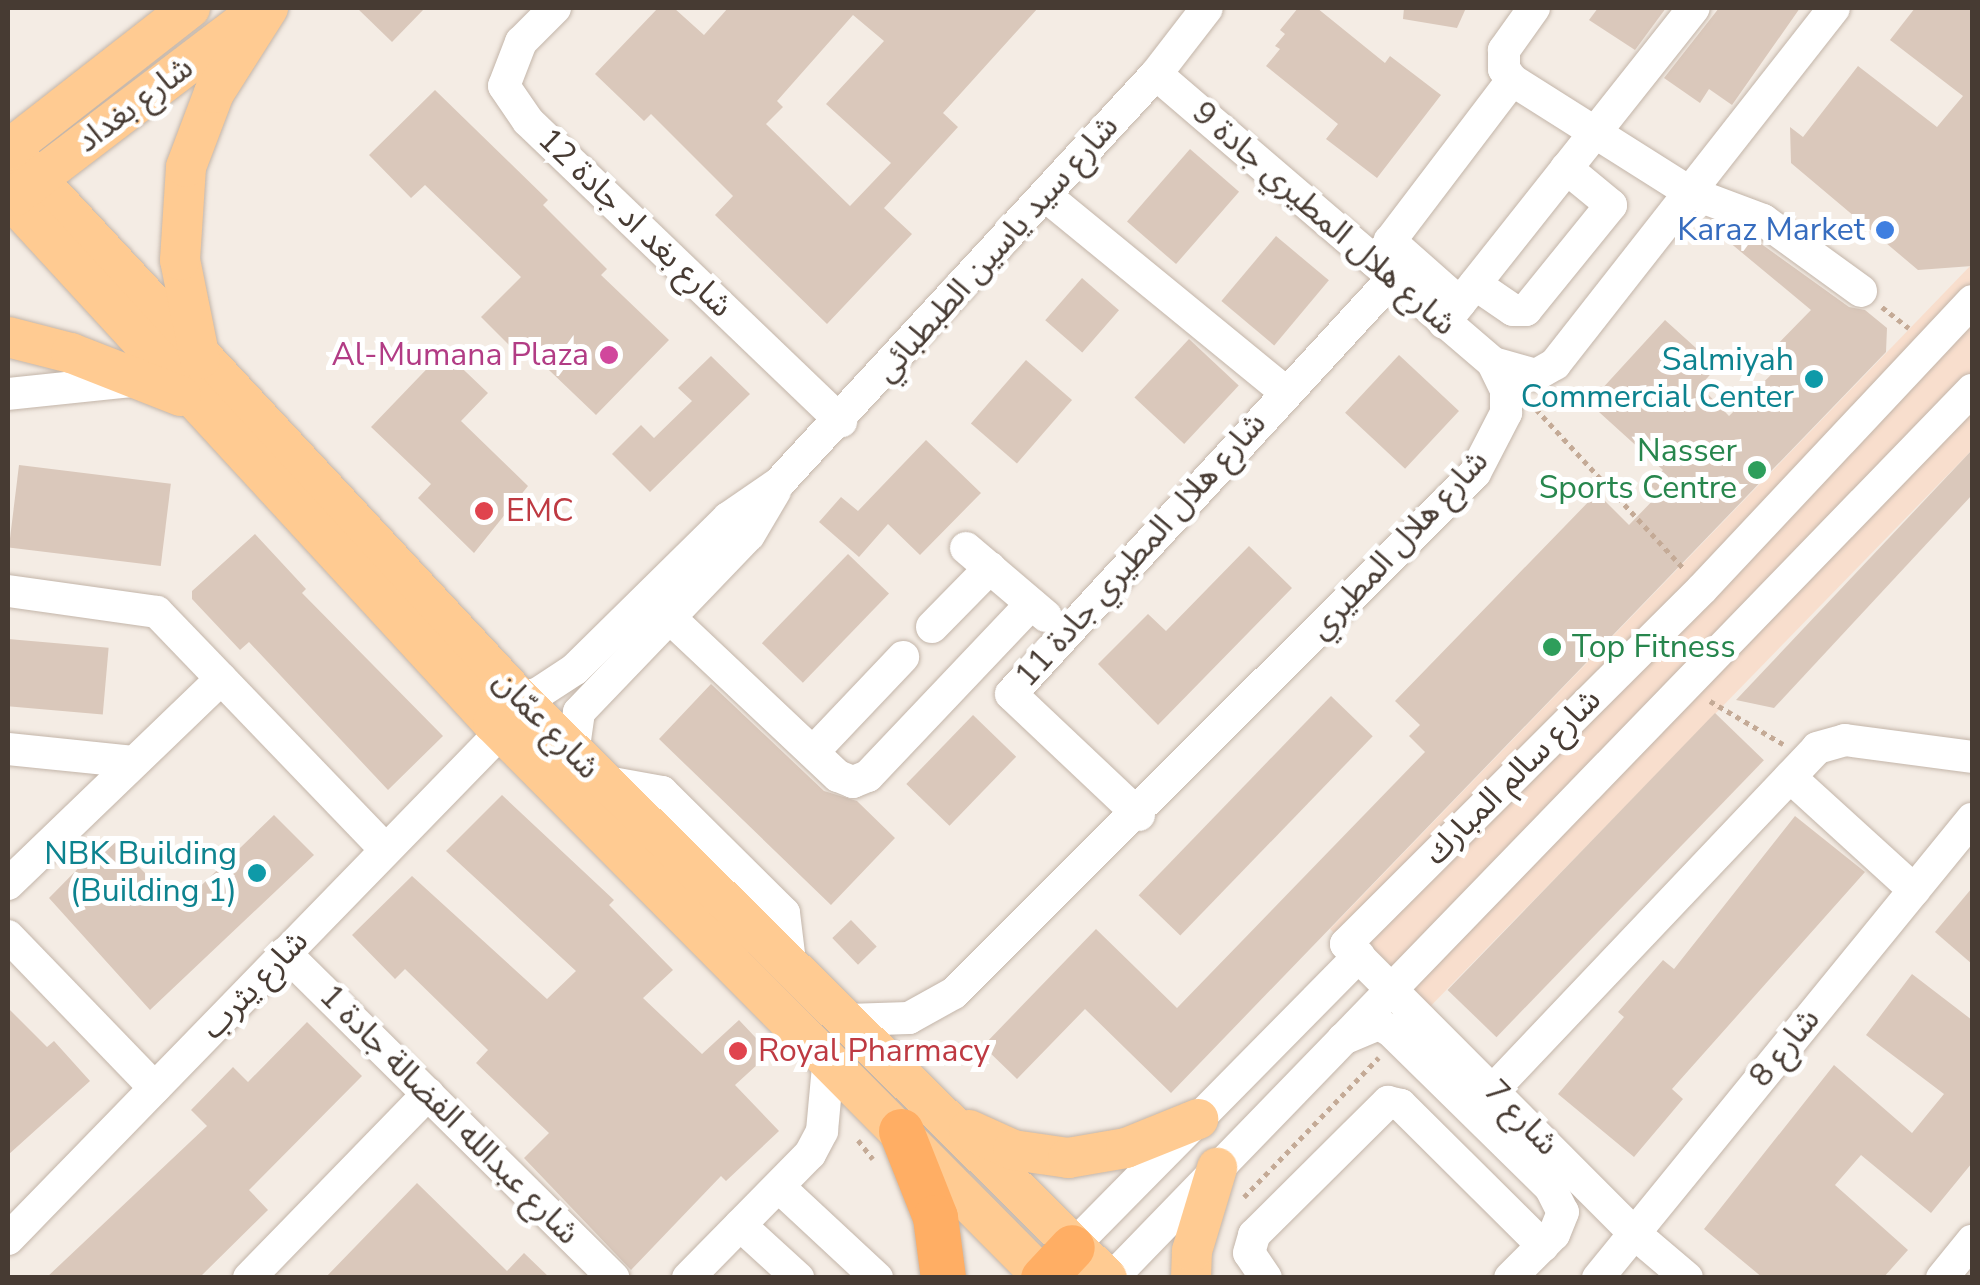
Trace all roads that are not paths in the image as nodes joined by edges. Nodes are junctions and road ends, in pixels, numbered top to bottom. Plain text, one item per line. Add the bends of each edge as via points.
1 (190, 8) edge
2 (265, 8) edge
3 (555, 8) edge
4 (1207, 8) edge
5 (1534, 8) edge
6 (1694, 8) edge
7 (1834, 8) edge
8 (1156, 74) junction
9 (1512, 80) junction
10 (1595, 134) junction
11 (8, 150) edge
12 (1566, 168) junction
13 (1691, 193) junction
14 (15, 194) edge
15 (1046, 196) junction
16 (1393, 278) junction
17 (1861, 291) road end
18 (1972, 301) edge
19 (1460, 303) junction
20 (8, 337) edge
21 (1493, 363) junction
22 (141, 380) junction
23 (195, 381) junction
24 (1972, 390) edge
25 (1284, 392) junction
26 (8, 394) edge
27 (841, 421) junction
28 (779, 483) junction
29 (8, 591) edge
30 (1031, 604) junction
31 (669, 617) junction
32 (932, 627) dead end
33 (1064, 632) junction
34 (904, 657) dead end
35 (221, 679) junction
36 (510, 714) junction
37 (8, 749) edge
38 (813, 752) junction
39 (1972, 758) edge
40 (133, 762) junction
41 (587, 768) junction
42 (1798, 768) junction
43 (1139, 815) junction
44 (1972, 818) edge
45 (386, 850) junction
46 (8, 884) edge
47 (1914, 890) junction
48 (8, 936) edge
49 (286, 954) junction
50 (1358, 956) junction
51 (1390, 987) junction
52 (847, 1020) junction
53 (1339, 1040) junction
54 (829, 1056) junction
55 (155, 1088) junction
56 (1494, 1090) junction
57 (428, 1094) junction
58 (1209, 1109) junction
59 (921, 1123) junction
60 (1256, 1126) junction
61 (1217, 1168) junction
62 (779, 1187) junction
63 (740, 1226) junction
64 (1634, 1234) junction
65 (8, 1238) edge
66 (1972, 1241) edge
67 (1543, 1246) junction
68 (1051, 1270) edge
69 (702, 1273) edge
70 (249, 1278) edge
71 (613, 1278) edge
72 (798, 1278) edge
73 (877, 1278) edge
74 (944, 1278) edge
75 (1109, 1278) edge
76 (1191, 1278) edge
77 (1266, 1278) edge
78 (1510, 1278) edge
79 (1598, 1278) edge
80 (1687, 1278) edge
81 (1942, 1278) edge

1 - 11 main road, شارع بغداد
2 - 14 main road, شارع بغداد
2 - 23 main road via 214,93 186,167 180,260
3 - 27 street, شارع بغد اد جادة 12 via 522,42 504,86 528,121
4 - 8 street, شارع سيد ياسين الطبطبائي
5 - 9 street via 1504,50
6 - 10 street
7 - 13 street
8 - 15 street, شارع سيد ياسين الطبطبائي
8 - 16 street, شارع هلال المطيري جادة 9
9 - 10 street
9 - 19 street via 1390,241
10 - 12 street
10 - 13 street
11 - 14 main road, شارع عمّان
12 - 19 street
12 - 19 street via 1612,201 1577,248 1522,312
13 - 17 street via 1763,220
13 - 21 street via 1555,364 1536,376
14 - 23 main road, شارع عمّان
15 - 25 street
15 - 27 street, شارع سيد ياسين الطبطبائي
16 - 19 street, شارع هلال المطيري جادة 9
16 - 25 street, شارع هلال المطيري جادة 11
18 - 50 street, شارع سالم المبارك via 1702,589 1346,944
19 - 21 street, شارع هلال المطيري جادة 9
20 - 22 main road
21 - 43 street, شارع هلال المطيري via 1506,390 1506,413 1501,434 1475,473
22 - 23 main road
22 - 26 street
23 - 36 main road, شارع عمّان
24 - 51 street, شارع سالم المبارك
25 - 33 street, شارع هلال المطيري جادة 11
27 - 28 street, شارع سيد ياسين الطبطبائي
28 - 31 street, شارع سيد ياسين الطبطبائي via 749,535
28 - 36 street, شارع سيد ياسين الطبطبائي via 728,518 575,669
29 - 35 street via 157,612
30 - 32 street via 978,558
30 - 33 street
30 - 38 street via 861,780 845,780
31 - 38 street
31 - 41 street, شارع سيد ياسين الطبطبائي via 580,712
33 - 43 street, شارع هلال المطيري جادة 11 via 1010,698
34 - 38 street
35 - 40 street
35 - 45 street
36 - 41 main road, شارع عمّان
36 - 45 street, شارع يثرب
36 - 54 main road, شارع عمّان
37 - 40 street
39 - 42 street via 1845,740 1828,742
40 - 46 street
41 - 52 main road, شارع عمّان
42 - 47 street
42 - 56 street
43 - 52 street, شارع هلال المطيري via 928,1011 890,1021
44 - 47 street, شارع 8
45 - 49 street, شارع يثرب
47 - 64 street, شارع 8
48 - 55 street
49 - 55 street, شارع يثرب
49 - 57 street, شارع عبدالله الفضالة جادة 1
50 - 51 street, شارع 7
50 - 58 street, شارع سالم المبارك
51 - 53 street, شارع سالم المبارك
51 - 56 street, شارع 7
52 - 59 main road, شارع عمّان
53 - 60 street, شارع سالم المبارك
53 - 67 street via 1378,1024 1550,1187 1563,1212
54 - 59 main road, شارع عمّان
54 - 62 street via 822,1131
55 - 65 street, شارع يثرب
56 - 64 street, شارع 7
57 - 70 street
57 - 71 street, شارع عبدالله الفضالة جادة 1
58 - 59 main road via 1126,1148 1068,1158
58 - 60 street via 1224,1129
58 - 68 street, شارع سالم المبارك
59 - 68 main road, شارع عمّان
59 - 74 highway
60 - 61 street, شارع سالم المبارك
61 - 75 street, شارع سالم المبارك
61 - 76 main road via 1192,1251
62 - 63 street
62 - 73 street
63 - 69 street
63 - 72 street
64 - 79 street, شارع 8
64 - 80 street, شارع 7
66 - 81 street
67 - 77 street via 1401,1106 1388,1102 1254,1235 1249,1254
67 - 78 street
68 - 75 main road, شارع عمّان

